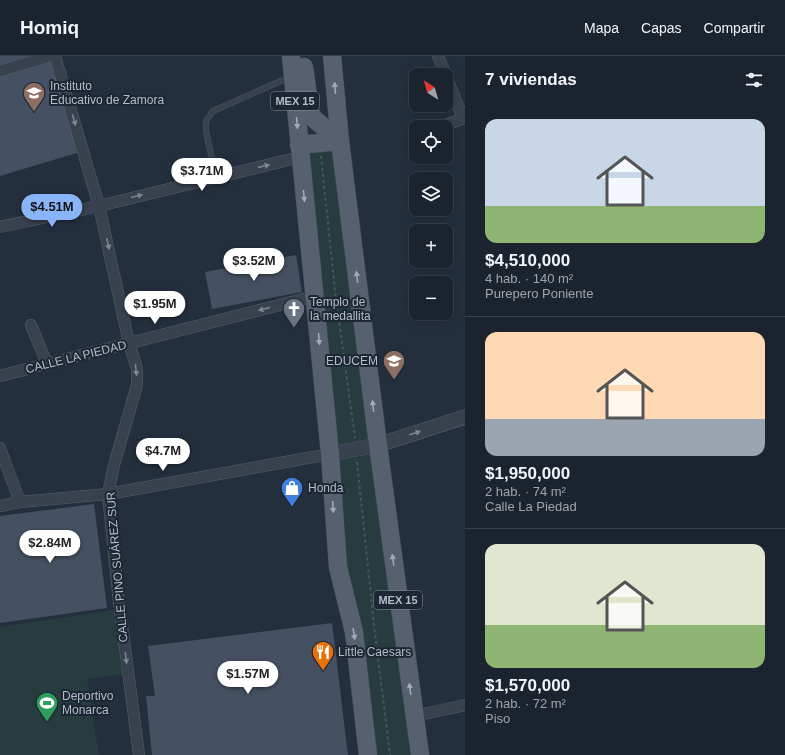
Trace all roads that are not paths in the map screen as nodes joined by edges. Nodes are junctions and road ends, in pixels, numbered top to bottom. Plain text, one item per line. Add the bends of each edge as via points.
1 (50, 56) edge
2 (55, 56) edge
3 (291, 56) edge
4 (302, 56) edge
5 (332, 56) edge
6 (438, 56) edge
7 (443, 68) edge
8 (0, 71) edge
9 (293, 75) junction
10 (453, 92) edge
11 (464, 118) edge
12 (453, 122) edge
13 (340, 141) junction
14 (299, 151) junction
15 (216, 177) junction
16 (99, 206) junction
17 (0, 227) edge
18 (315, 296) junction
19 (30, 325) dead end
20 (129, 343) junction
21 (47, 364) junction
22 (0, 376) edge
23 (465, 418) edge
24 (378, 445) junction
25 (0, 448) edge
26 (330, 454) junction
27 (108, 494) junction
28 (20, 502) junction
29 (0, 506) edge
30 (465, 705) edge
31 (414, 716) junction
32 (139, 755) edge
33 (368, 755) edge
34 (420, 755) edge

1 - 8 street
2 -> 16 street, CALLE PINO SUÁREZ SUR
3 - 9 main road, MEX 15
4 - 13 main road via 313,118
13 -> 5 main road, MEX 15
6 - 7 street
9 -> 14 main road, MEX 15
9 - 15 lane via 213,111 206,121 206,131
10 - 11 street
11 - 12 street
13 - 14 main road
24 -> 13 main road, MEX 15
15 -> 14 street
14 -> 18 main road, MEX 15
16 -> 15 street
16 - 17 street
16 -> 20 street, CALLE PINO SUÁREZ SUR
18 -> 20 street, CALLE LA PIEDAD
18 -> 26 main road, MEX 15
19 - 21 street
20 - 21 street, CALLE LA PIEDAD
20 -> 27 street, CALLE PINO SUÁREZ SUR via 137,369 137,385
21 - 22 street, CALLE LA PIEDAD
24 -> 23 street
24 - 26 street
31 -> 24 main road, MEX 15
25 - 28 street
26 - 27 street
26 -> 33 main road, MEX 15 via 338,567 354,632
27 - 28 street
27 -> 32 street, CALLE PINO SUÁREZ SUR
28 - 29 street
30 - 31 street
31 - 34 main road, MEX 15

